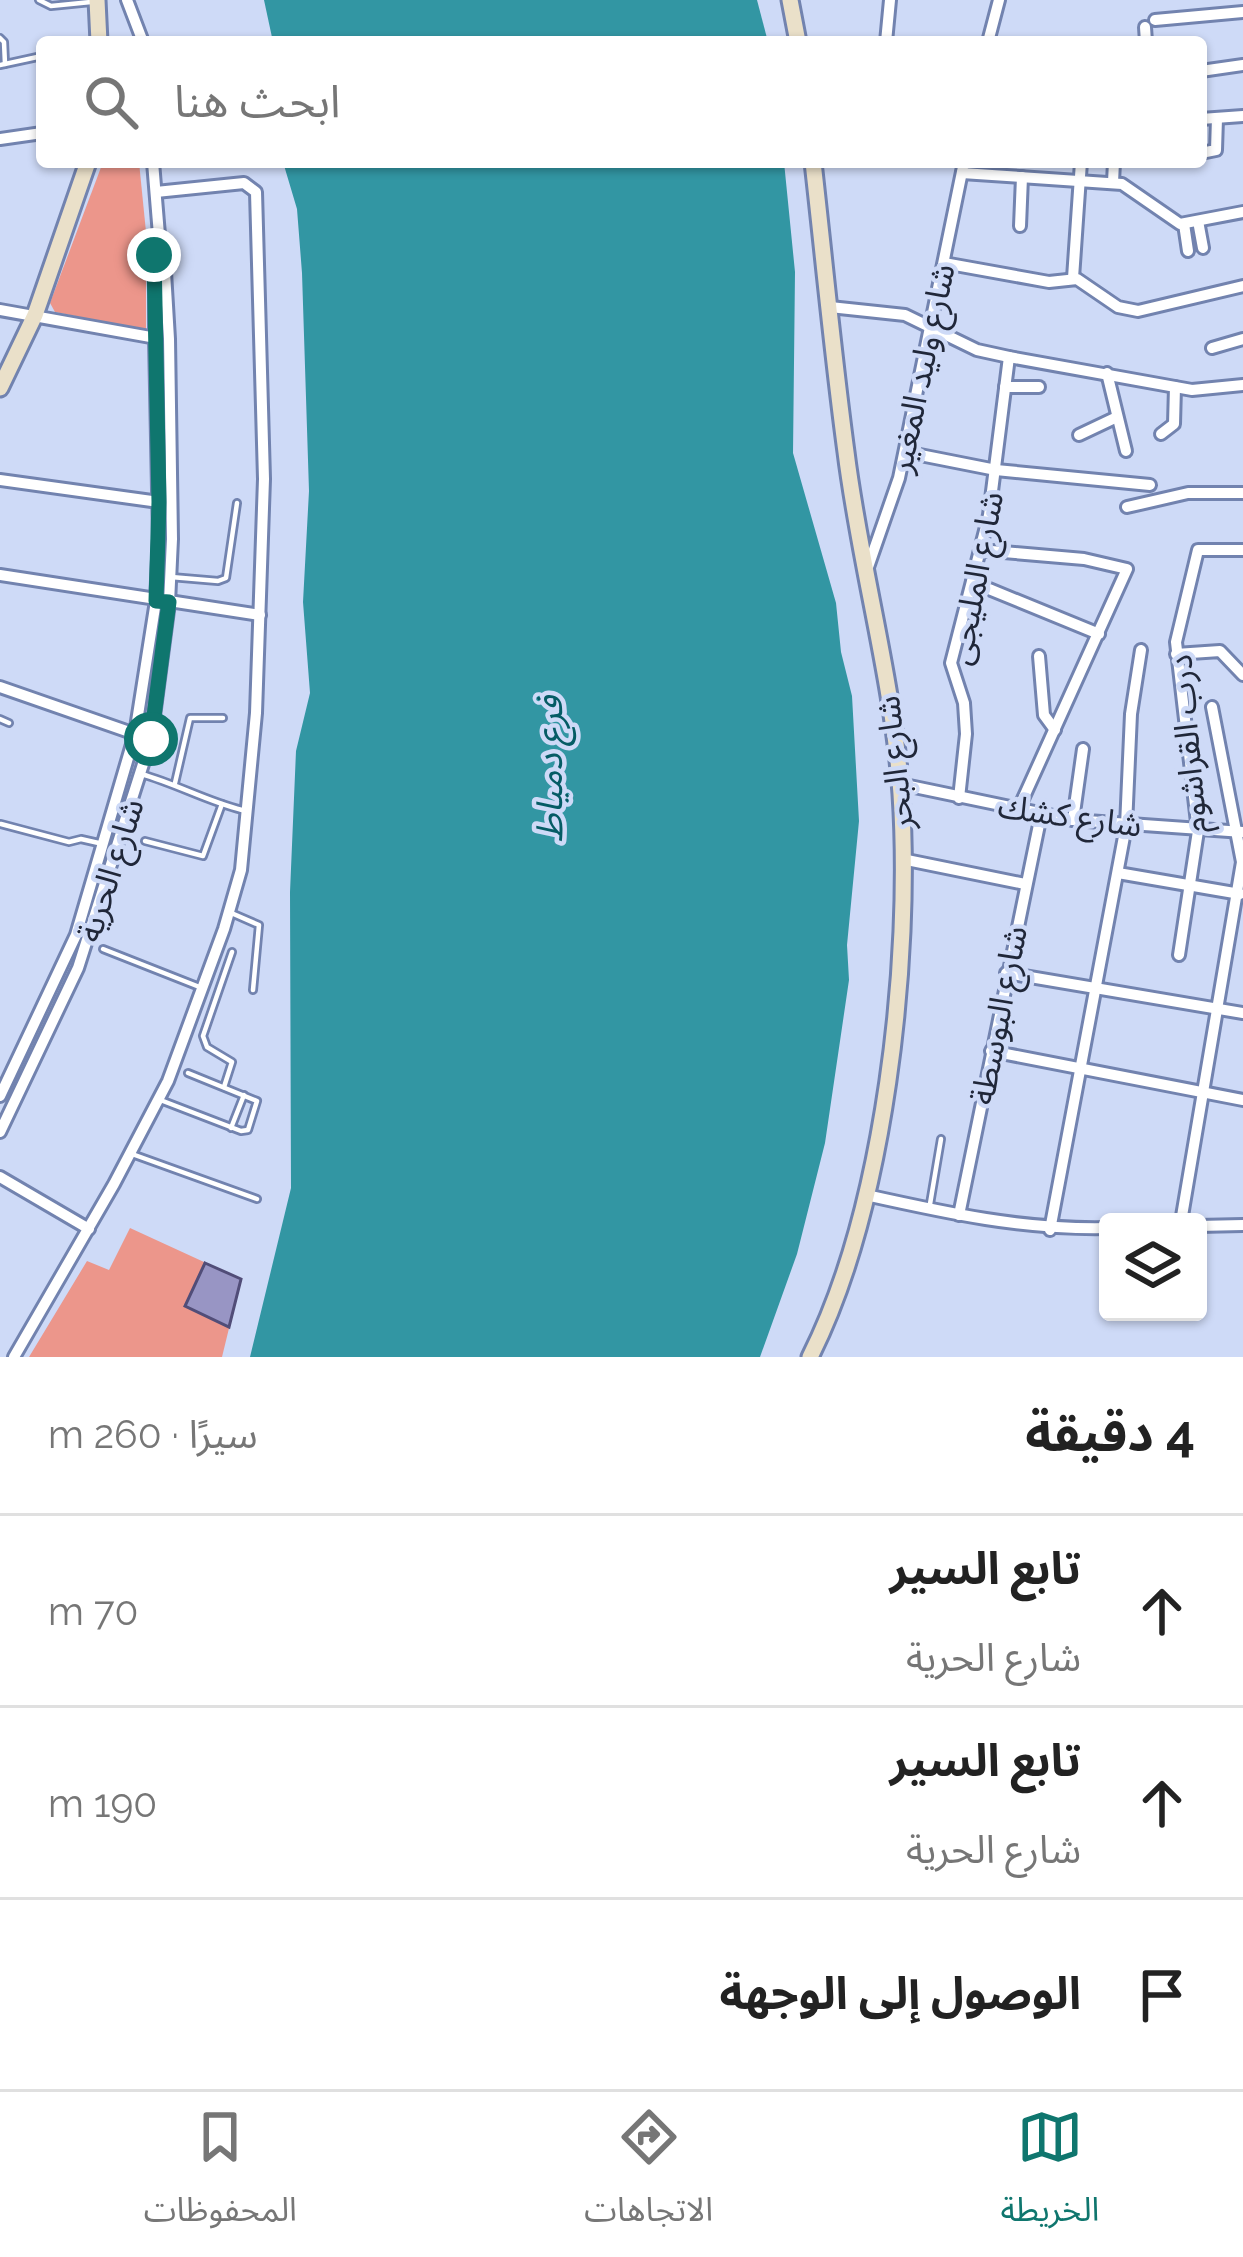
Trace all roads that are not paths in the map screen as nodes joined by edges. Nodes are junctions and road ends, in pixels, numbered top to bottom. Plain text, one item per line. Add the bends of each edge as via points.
1 (39, 0) edge
2 (127, 0) edge
3 (790, 0) edge
4 (890, 0) edge
5 (999, 0) edge
6 (97, 1) edge
7 (1243, 12) edge
8 (98, 36) edge
9 (141, 36) edge
10 (797, 36) edge
11 (887, 36) edge
12 (990, 36) edge
13 (1147, 36) edge
14 (0, 38) edge
15 (36, 57) edge
16 (2, 64) edge
17 (1243, 65) edge
18 (1207, 70) edge
19 (1243, 116) edge
20 (1217, 118) junction
21 (1207, 119) edge
22 (36, 134) edge
23 (0, 139) edge
24 (1207, 152) edge
25 (86, 168) edge
26 (153, 168) edge
27 (814, 168) edge
28 (963, 168) edge
29 (969, 168) edge
30 (1081, 168) edge
31 (1114, 168) edge
32 (1022, 177) junction
33 (1081, 180) junction
34 (1113, 182) junction
35 (155, 192) junction
36 (1243, 212) edge
37 (1198, 220) junction
38 (1184, 224) junction
39 (1020, 226) dead end
40 (159, 235) junction
41 (1203, 248) dead end
42 (1188, 251) dead end
43 (944, 262) junction
44 (1073, 278) junction
45 (1243, 286) edge
46 (830, 307) junction
47 (0, 310) edge
48 (35, 315) junction
49 (931, 325) junction
50 (154, 338) junction
51 (1243, 339) edge
52 (169, 340) junction
53 (1212, 348) dead end
54 (1009, 357) junction
55 (1107, 373) junction
56 (1243, 386) edge
57 (1005, 387) junction
58 (1040, 387) dead end
59 (1175, 387) junction
60 (0, 388) edge
61 (1117, 417) junction
62 (1160, 434) dead end
63 (1078, 435) dead end
64 (1126, 451) dead end
65 (905, 452) junction
66 (996, 470) junction
67 (0, 480) edge
68 (1150, 485) dead end
69 (1243, 493) edge
70 (159, 502) junction
71 (237, 503) dead end
72 (1127, 507) dead end
73 (165, 539) junction
74 (980, 550) junction
75 (1243, 550) edge
76 (866, 570) junction
77 (0, 574) edge
78 (170, 577) junction
79 (972, 582) junction
80 (162, 602) junction
81 (260, 615) junction
82 (1100, 634) junction
83 (148, 637) junction
84 (164, 639) junction
85 (1142, 650) dead end
86 (1177, 654) junction
87 (1039, 656) dead end
88 (1243, 675) edge
89 (0, 687) edge
90 (1212, 707) dead end
91 (223, 718) dead end
92 (0, 719) edge
93 (9, 723) dead end
94 (1055, 730) junction
95 (135, 734) junction
96 (151, 739) junction
97 (1083, 749) dead end
98 (141, 774) junction
99 (175, 783) junction
100 (900, 784) junction
101 (959, 798) junction
102 (222, 804) junction
103 (1018, 810) junction
104 (250, 812) junction
105 (1041, 815) junction
106 (1072, 820) junction
107 (2, 824) edge
108 (1126, 826) junction
109 (1198, 831) junction
110 (1241, 832) edge
111 (104, 842) junction
112 (145, 842) dead end
113 (120, 843) junction
114 (902, 859) junction
115 (1118, 873) junction
116 (1025, 884) junction
117 (1192, 886) junction
118 (1240, 894) edge
119 (229, 912) junction
120 (83, 936) junction
121 (104, 949) dead end
122 (232, 952) dead end
123 (1180, 955) dead end
124 (1006, 974) junction
125 (1097, 986) junction
126 (202, 988) junction
127 (253, 990) dead end
128 (1218, 1007) junction
129 (1243, 1013) edge
130 (991, 1051) junction
131 (1081, 1069) junction
132 (188, 1073) dead end
133 (224, 1088) junction
134 (1202, 1092) junction
135 (244, 1095) junction
136 (0, 1096) edge
137 (159, 1099) junction
138 (1243, 1100) edge
139 (231, 1128) junction
140 (0, 1132) edge
141 (941, 1138) dead end
142 (131, 1154) junction
143 (0, 1177) edge
144 (866, 1195) junction
145 (256, 1199) dead end
146 (929, 1209) junction
147 (1182, 1213) edge
148 (959, 1215) junction
149 (1243, 1225) edge
150 (1207, 1226) edge
151 (89, 1228) junction
152 (1099, 1228) edge
153 (1050, 1229) junction
154 (14, 1357) edge
155 (810, 1357) edge

1 - 6 lane
2 - 9 street
3 - 10 street
4 - 11 street
5 - 12 street
6 - 8 street
7 - 13 street via 1150,24
14 - 16 lane
15 - 16 lane
17 - 18 street
19 - 20 street
20 - 21 street
20 - 24 street via 1216,150
22 - 23 street
25 - 48 street
26 - 35 street, شارع الحرية
27 - 46 street, شارع البحر
28 - 43 street, شارع وليد المغير
29 - 32 street
30 - 33 street
31 - 34 street
32 - 33 street
32 - 39 street
33 - 34 street
33 - 44 street
34 - 38 street
35 - 40 street, شارع الحرية
35 - 81 street via 244,183 256,192
36 - 37 street
37 - 38 street
37 - 41 street
38 - 42 street
40 - 50 street, شارع الحرية
40 - 52 street, شارع الحرية
43 - 44 street via 1049,282
43 - 49 street, شارع وليد المغير
44 - 45 street via 1138,311
46 - 49 street
46 - 76 street, شارع البحر
47 - 48 street
48 - 50 street
48 - 60 street
49 - 54 street
49 - 65 street, شارع وليد المغير
50 - 52 street
50 - 70 street, شارع الحرية
51 - 53 street
52 - 73 street, شارع الحرية
54 - 55 street
54 - 57 street, شارع المليجى
55 - 59 street
55 - 61 street
56 - 59 street
57 - 58 street
57 - 66 street, شارع المليجى
59 - 62 street via 1174,424
61 - 63 street
61 - 64 street
65 - 66 street
65 - 76 street, شارع وليد المغير
66 - 68 street
66 - 74 street, شارع المليجى
67 - 70 street
69 - 72 street via 1188,493
70 - 73 street, شارع الحرية
71 - 78 lane via 226,578
73 - 78 street, شارع الحرية
73 - 80 street, شارع الحرية
74 - 79 street, شارع المليجى
74 - 82 street via 1125,567
75 - 86 street, درب القراشوم via 1198,550
76 - 100 street, شارع البحر
77 - 80 street
78 - 80 street, شارع الحرية
79 - 82 street
79 - 101 street, شارع المليجى via 951,663 965,718
80 - 81 street
80 - 83 street, شارع الحرية
80 - 84 street, شارع الحرية
81 - 104 street
82 - 94 street
83 - 84 street
83 - 95 street, شارع الحرية
84 - 96 street, شارع الحرية
85 - 108 street
86 - 88 street via 1220,651
86 - 109 street, درب القراشوم
87 - 94 street via 1044,715
89 - 95 street
90 - 110 street
91 - 99 lane via 190,718
92 - 93 lane
94 - 103 street
95 - 96 street
95 - 111 street, شارع الحرية
96 - 98 street, شارع الحرية
97 - 106 street
98 - 99 lane
98 - 113 street, شارع الحرية
99 - 102 lane
100 - 101 street, شارع كشك
100 - 114 street, شارع البحر
101 - 103 street, شارع كشك
102 - 104 lane
102 - 112 lane via 203,856
103 - 105 street, شارع كشك
104 - 119 street
105 - 106 street, شارع كشك
105 - 116 street, شارع البوسطة
106 - 108 street, شارع كشك
107 - 111 lane via 69,842
108 - 109 street, شارع كشك
108 - 115 street
109 - 110 street, شارع كشك
109 - 117 street, درب القراشوم
110 - 118 street
111 - 113 street
111 - 120 street, شارع الحرية
113 - 120 street, شارع الحرية
114 - 116 street
114 - 144 street, شارع البحر via 887,1080
115 - 117 street
115 - 125 street
116 - 124 street, شارع البوسطة
117 - 118 street
117 - 123 street, درب القراشوم
118 - 128 street
119 - 126 street
119 - 127 lane via 260,927
120 - 136 street, شارع الحرية
120 - 140 street, شارع الحرية
121 - 126 lane
122 - 133 lane via 203,1036 232,1062
124 - 125 street
124 - 130 street, شارع البوسطة
125 - 128 street
125 - 131 street
126 - 137 street
128 - 129 street
128 - 134 street
130 - 131 street
130 - 148 street, شارع البوسطة
131 - 134 street
131 - 153 street
132 - 133 lane
133 - 135 lane
134 - 138 street
134 - 147 street
135 - 139 lane
135 - 139 lane via 259,1106 250,1129
137 - 139 lane
137 - 142 street
141 - 146 lane
142 - 145 lane
142 - 151 street
143 - 151 street
144 - 146 street
144 - 155 street, شارع البحر
146 - 148 street
148 - 153 street
149 - 150 street
151 - 154 street
152 - 153 street

